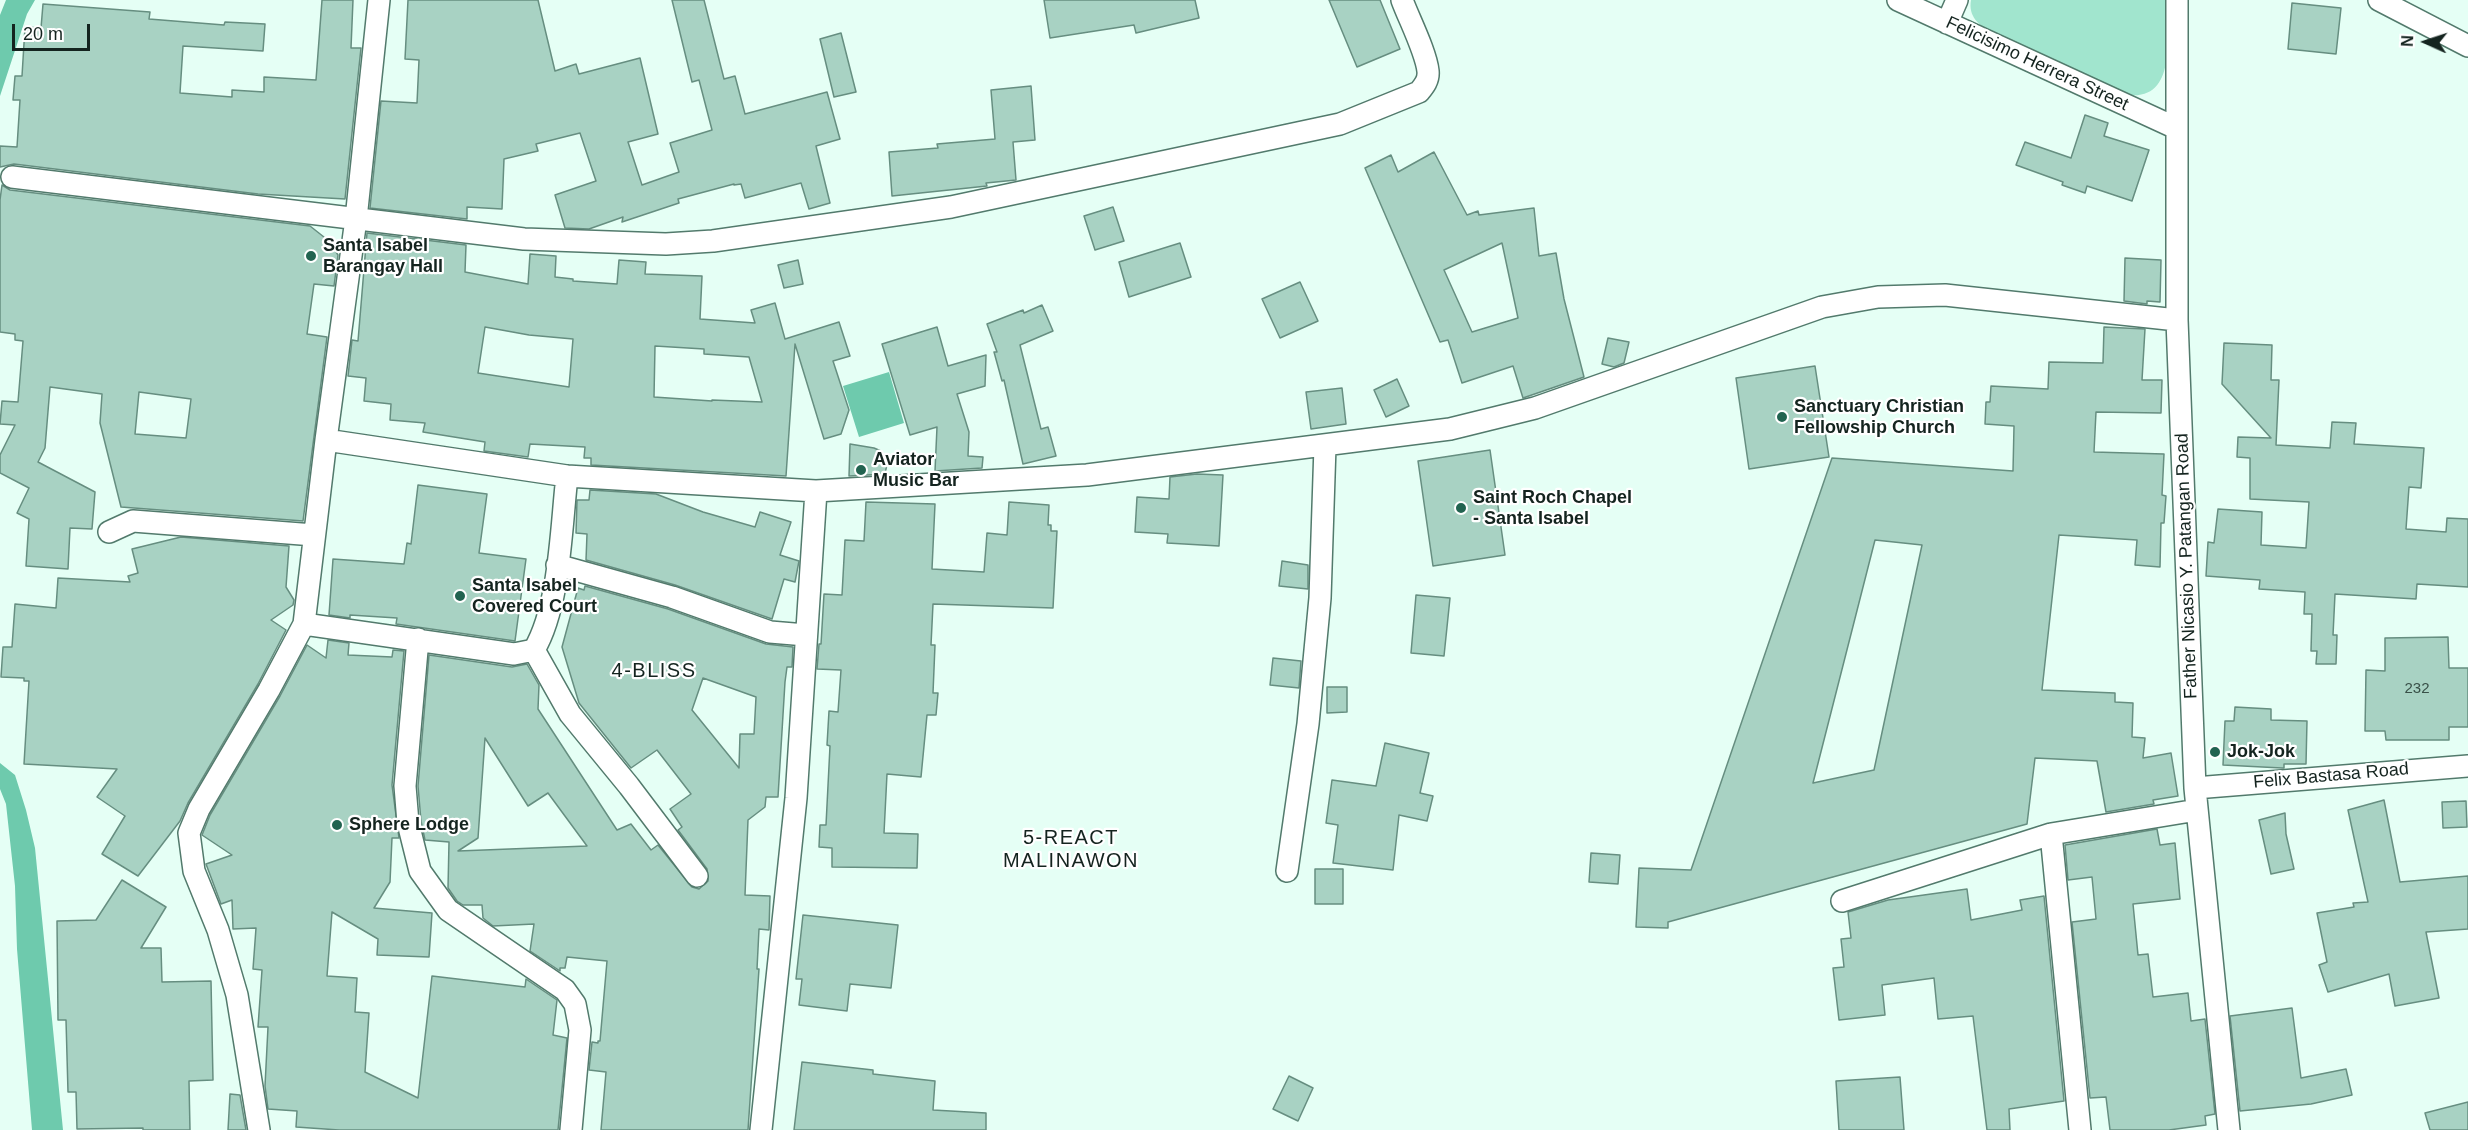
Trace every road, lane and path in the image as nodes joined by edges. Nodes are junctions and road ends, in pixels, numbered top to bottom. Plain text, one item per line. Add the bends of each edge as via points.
1 (379, 0) edge
2 (1402, 0) edge
3 (1898, 0) edge
4 (1957, 0) edge
5 (2177, 0) edge
6 (2379, 0) edge
7 (1947, 22) junction
8 (2468, 46) edge
9 (2176, 128) junction
10 (12, 177) dead end
11 (356, 219) junction
12 (2177, 320) junction
13 (326, 440) junction
14 (1325, 446) junction
15 (567, 476) junction
16 (816, 491) junction
17 (109, 532) dead end
18 (314, 536) junction
19 (557, 565) junction
20 (304, 624) junction
21 (806, 635) junction
22 (418, 639) junction
23 (534, 650) junction
24 (2468, 766) edge
25 (2195, 788) junction
26 (2197, 810) junction
27 (2051, 834) junction
28 (1287, 870) dead end
29 (697, 876) dead end
30 (1842, 901) dead end
31 (259, 1130) edge
32 (571, 1130) edge
33 (761, 1130) edge
34 (2080, 1130) edge
35 (2229, 1130) edge

1 - 11 street
2 - 11 street via 1428,72 1427,83 1411,96 1340,124 985,200 760,235 666,244 524,239
3 - 7 street, Felicisimo Herrera Street
4 - 7 street
5 - 9 street, Father Nicasio Y. Patangan Road
6 - 8 street
7 - 9 street, Felicisimo Herrera Street
9 - 12 street, Father Nicasio Y. Patangan Road
10 - 11 street
11 - 13 street
12 - 14 street via 1945,294 1878,297 1821,307 1535,408 1450,429
12 - 25 street, Father Nicasio Y. Patangan Road
13 - 15 street
13 - 18 street
14 - 16 street via 1087,475
14 - 28 street via 1318,621
15 - 16 street
15 - 19 street
16 - 21 street
17 - 18 street via 133,521
18 - 20 street
19 - 21 street via 672,597 770,632
19 - 23 street via 541,639
20 - 22 street
20 - 31 street via 189,833 194,871 218,930 237,995
21 - 33 street via 796,798
22 - 23 street via 514,654
22 - 32 street via 405,786 408,823 420,871 448,909 565,990 575,1004 580,1030
23 - 29 street via 570,714
24 - 25 street, Felix Bastasa Road
25 - 26 street, Father Nicasio Y. Patangan Road
26 - 27 street
26 - 35 street, Father Nicasio Y. Patangan Road
27 - 30 street
27 - 34 street

